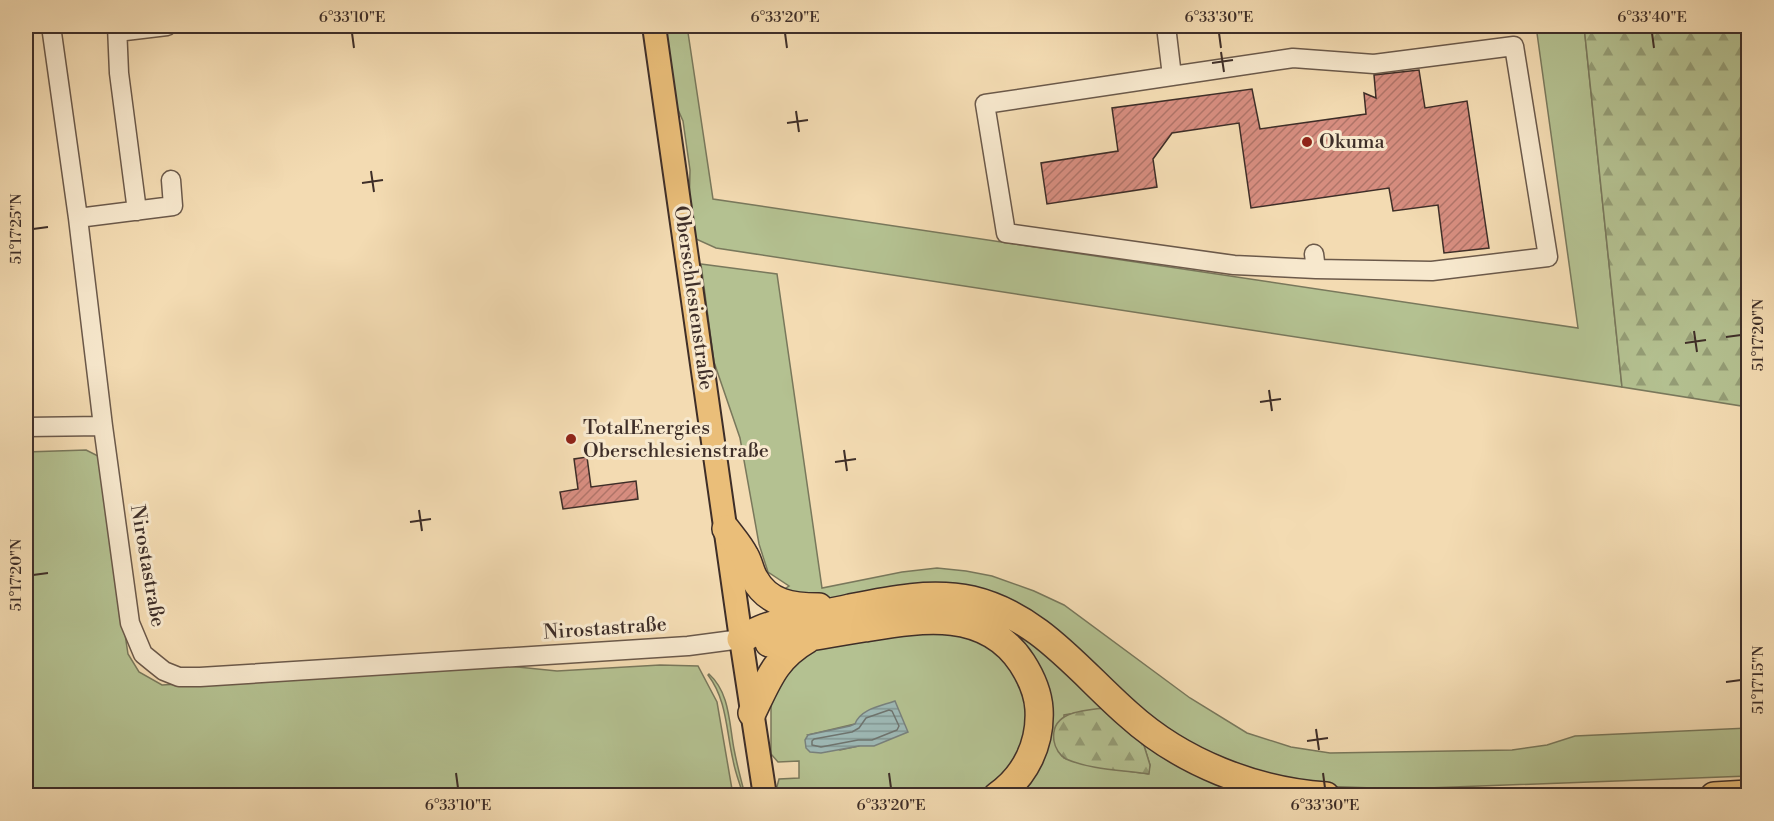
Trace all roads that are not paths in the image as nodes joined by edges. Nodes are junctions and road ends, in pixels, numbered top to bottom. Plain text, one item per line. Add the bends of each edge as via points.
1 (51, 26) edge
2 (167, 26) edge
3 (654, 26) edge
4 (1166, 26) edge
5 (117, 29) edge
6 (1172, 75) junction
7 (171, 180) dead end
8 (137, 211) junction
9 (78, 218) junction
10 (103, 426) junction
11 (26, 427) edge
12 (726, 529) junction
13 (862, 606) junction
14 (814, 636) junction
15 (741, 639) junction
16 (752, 713) junction
17 (1749, 794) edge
18 (765, 795) edge
19 (997, 795) edge
20 (1326, 795) edge
21 (1714, 795) edge

1 - 9 street, Nirostastraße
2 - 5 street
3 - 12 main road, Oberschlesienstraße
4 - 6 street
5 - 8 street
6 - 6 street via 985,104 1006,233 1234,265 1315,261 1432,271 1548,257 1514,46 1374,64 1293,58
7 - 8 street via 173,206
8 - 9 street
9 - 10 street, Nirostastraße
10 - 11 street
10 - 15 street, Nirostastraße via 130,623 143,654 179,677 688,646
12 - 13 highway via 746,557 755,580 775,600 805,607
12 - 15 main road, Oberschlesienstraße
13 - 15 highway via 768,626
13 - 20 highway via 928,596 960,598 992,607 1041,633 1136,721 1189,756 1269,788
14 - 15 highway via 770,643
14 - 16 highway via 777,664
14 - 19 highway via 933,620 969,624 1003,642 1019,658 1031,679 1039,716 1028,761 1014,781
15 - 16 main road, Oberschlesienstraße
16 - 18 main road, Oberschlesienstraße
17 - 21 highway

